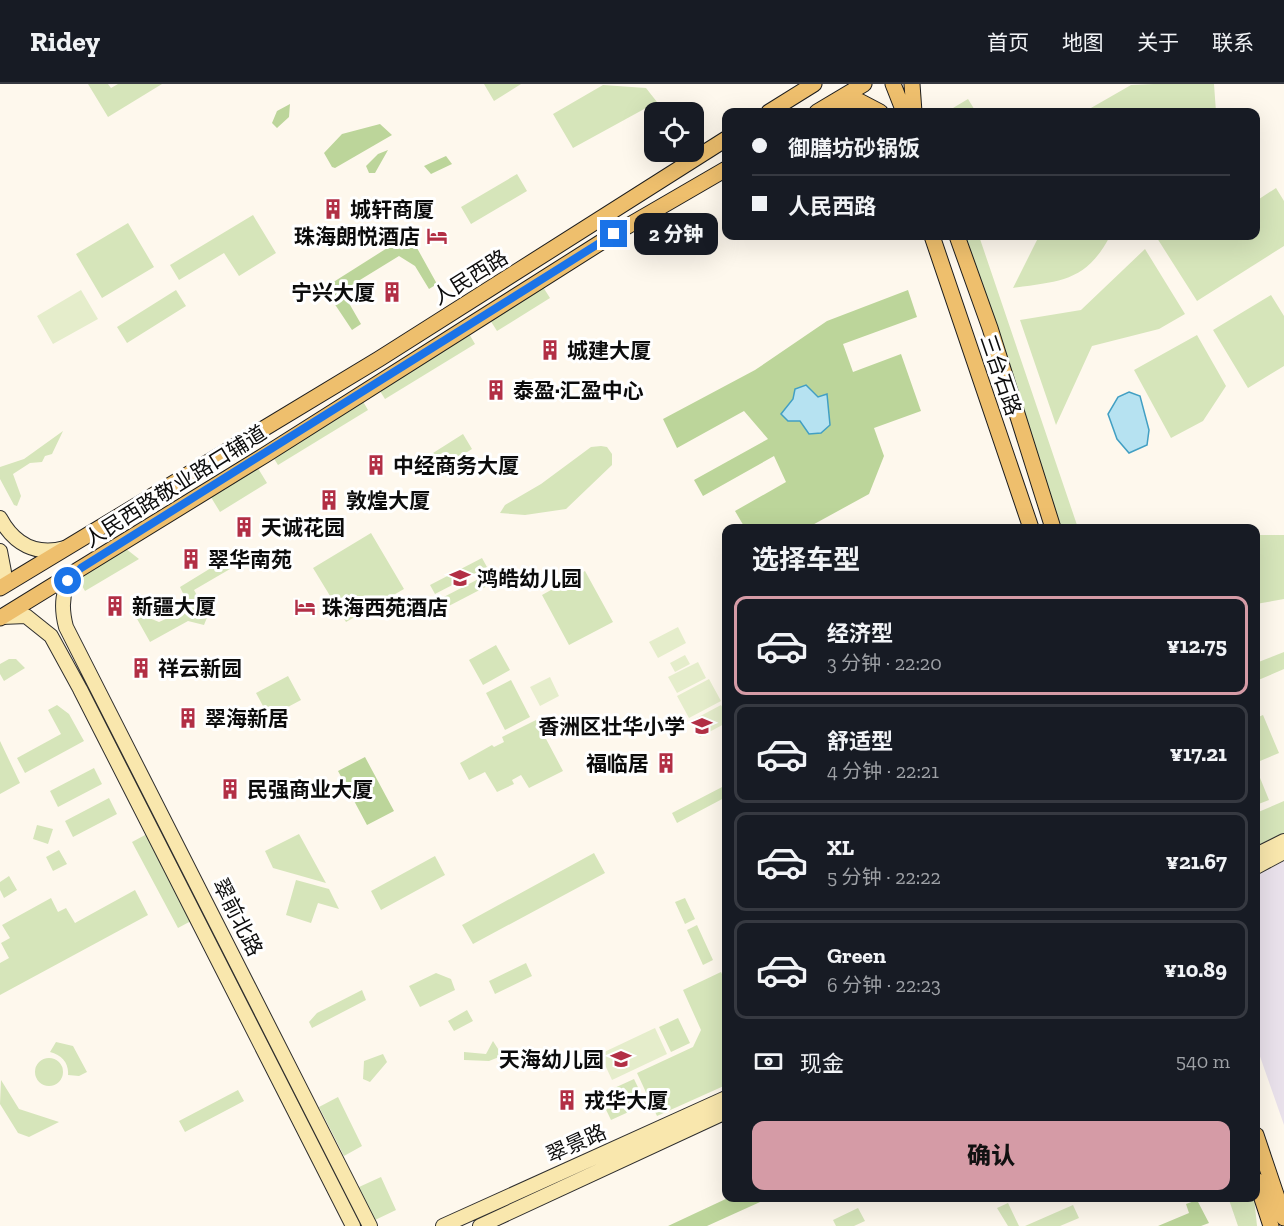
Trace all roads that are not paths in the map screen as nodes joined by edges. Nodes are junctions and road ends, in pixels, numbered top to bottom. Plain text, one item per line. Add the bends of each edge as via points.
1 (814, 84) edge
2 (864, 84) edge
3 (885, 84) edge
4 (893, 84) edge
5 (912, 84) edge
6 (833, 102) junction
7 (775, 108) edge
8 (823, 108) edge
9 (873, 108) edge
10 (894, 108) edge
11 (902, 108) edge
12 (914, 108) edge
13 (722, 143) edge
14 (722, 171) edge
15 (629, 201) junction
16 (641, 220) junction
17 (933, 240) edge
18 (942, 240) edge
19 (950, 240) edge
20 (958, 240) edge
21 (977, 333) junction
22 (1002, 367) junction
23 (359, 371) joint
24 (979, 375) junction
25 (370, 387) joint
26 (2, 522) edge
27 (1030, 524) edge
28 (1052, 524) edge
29 (69, 547) junction
30 (0, 551) edge
31 (81, 568) junction
32 (0, 583) edge
33 (0, 588) edge
34 (0, 617) edge
35 (1284, 841) edge
36 (1284, 852) edge
37 (1260, 853) edge
38 (1260, 865) edge
39 (722, 1100) edge
40 (722, 1114) edge
41 (1260, 1147) edge
42 (1260, 1192) edge
43 (1284, 1218) edge
44 (353, 1226) edge
45 (370, 1226) edge
46 (443, 1226) edge
47 (480, 1226) edge
48 (1271, 1226) edge

1 - 7 main road
2 - 6 main road
3 - 10 main road
4 - 11 main road
5 - 12 main road
6 - 8 main road
6 - 9 main road via 860,101
13 - 15 main road, 人民西路
14 - 16 main road, 人民西路
15 - 16 main road
15 - 23 main road, 人民西路
16 - 25 main road, 人民西路
17 - 24 main road, 三台石路
18 - 21 main road
19 - 21 main road
20 - 22 main road, 三台石路
21 - 22 main road
21 - 24 main road
22 - 28 main road, 三台石路
23 - 29 main road, 人民西路敬业路口辅道
24 - 27 main road, 三台石路
25 - 31 main road, 人民西路敬业路口辅道
26 - 29 main road via 30,548 48,551
29 - 33 main road, 人民西路敬业路口辅道
30 - 32 main road via 4,572
31 - 34 main road, 人民西路敬业路口辅道
31 - 45 main road, 翠前北路 via 68,581 64,594 66,627
34 - 44 main road, 翠前北路 via 26,616 51,636
35 - 37 main road
36 - 38 main road
39 - 46 main road, 翠景路
40 - 47 main road, 翠景路
41 - 43 main road
42 - 48 main road

